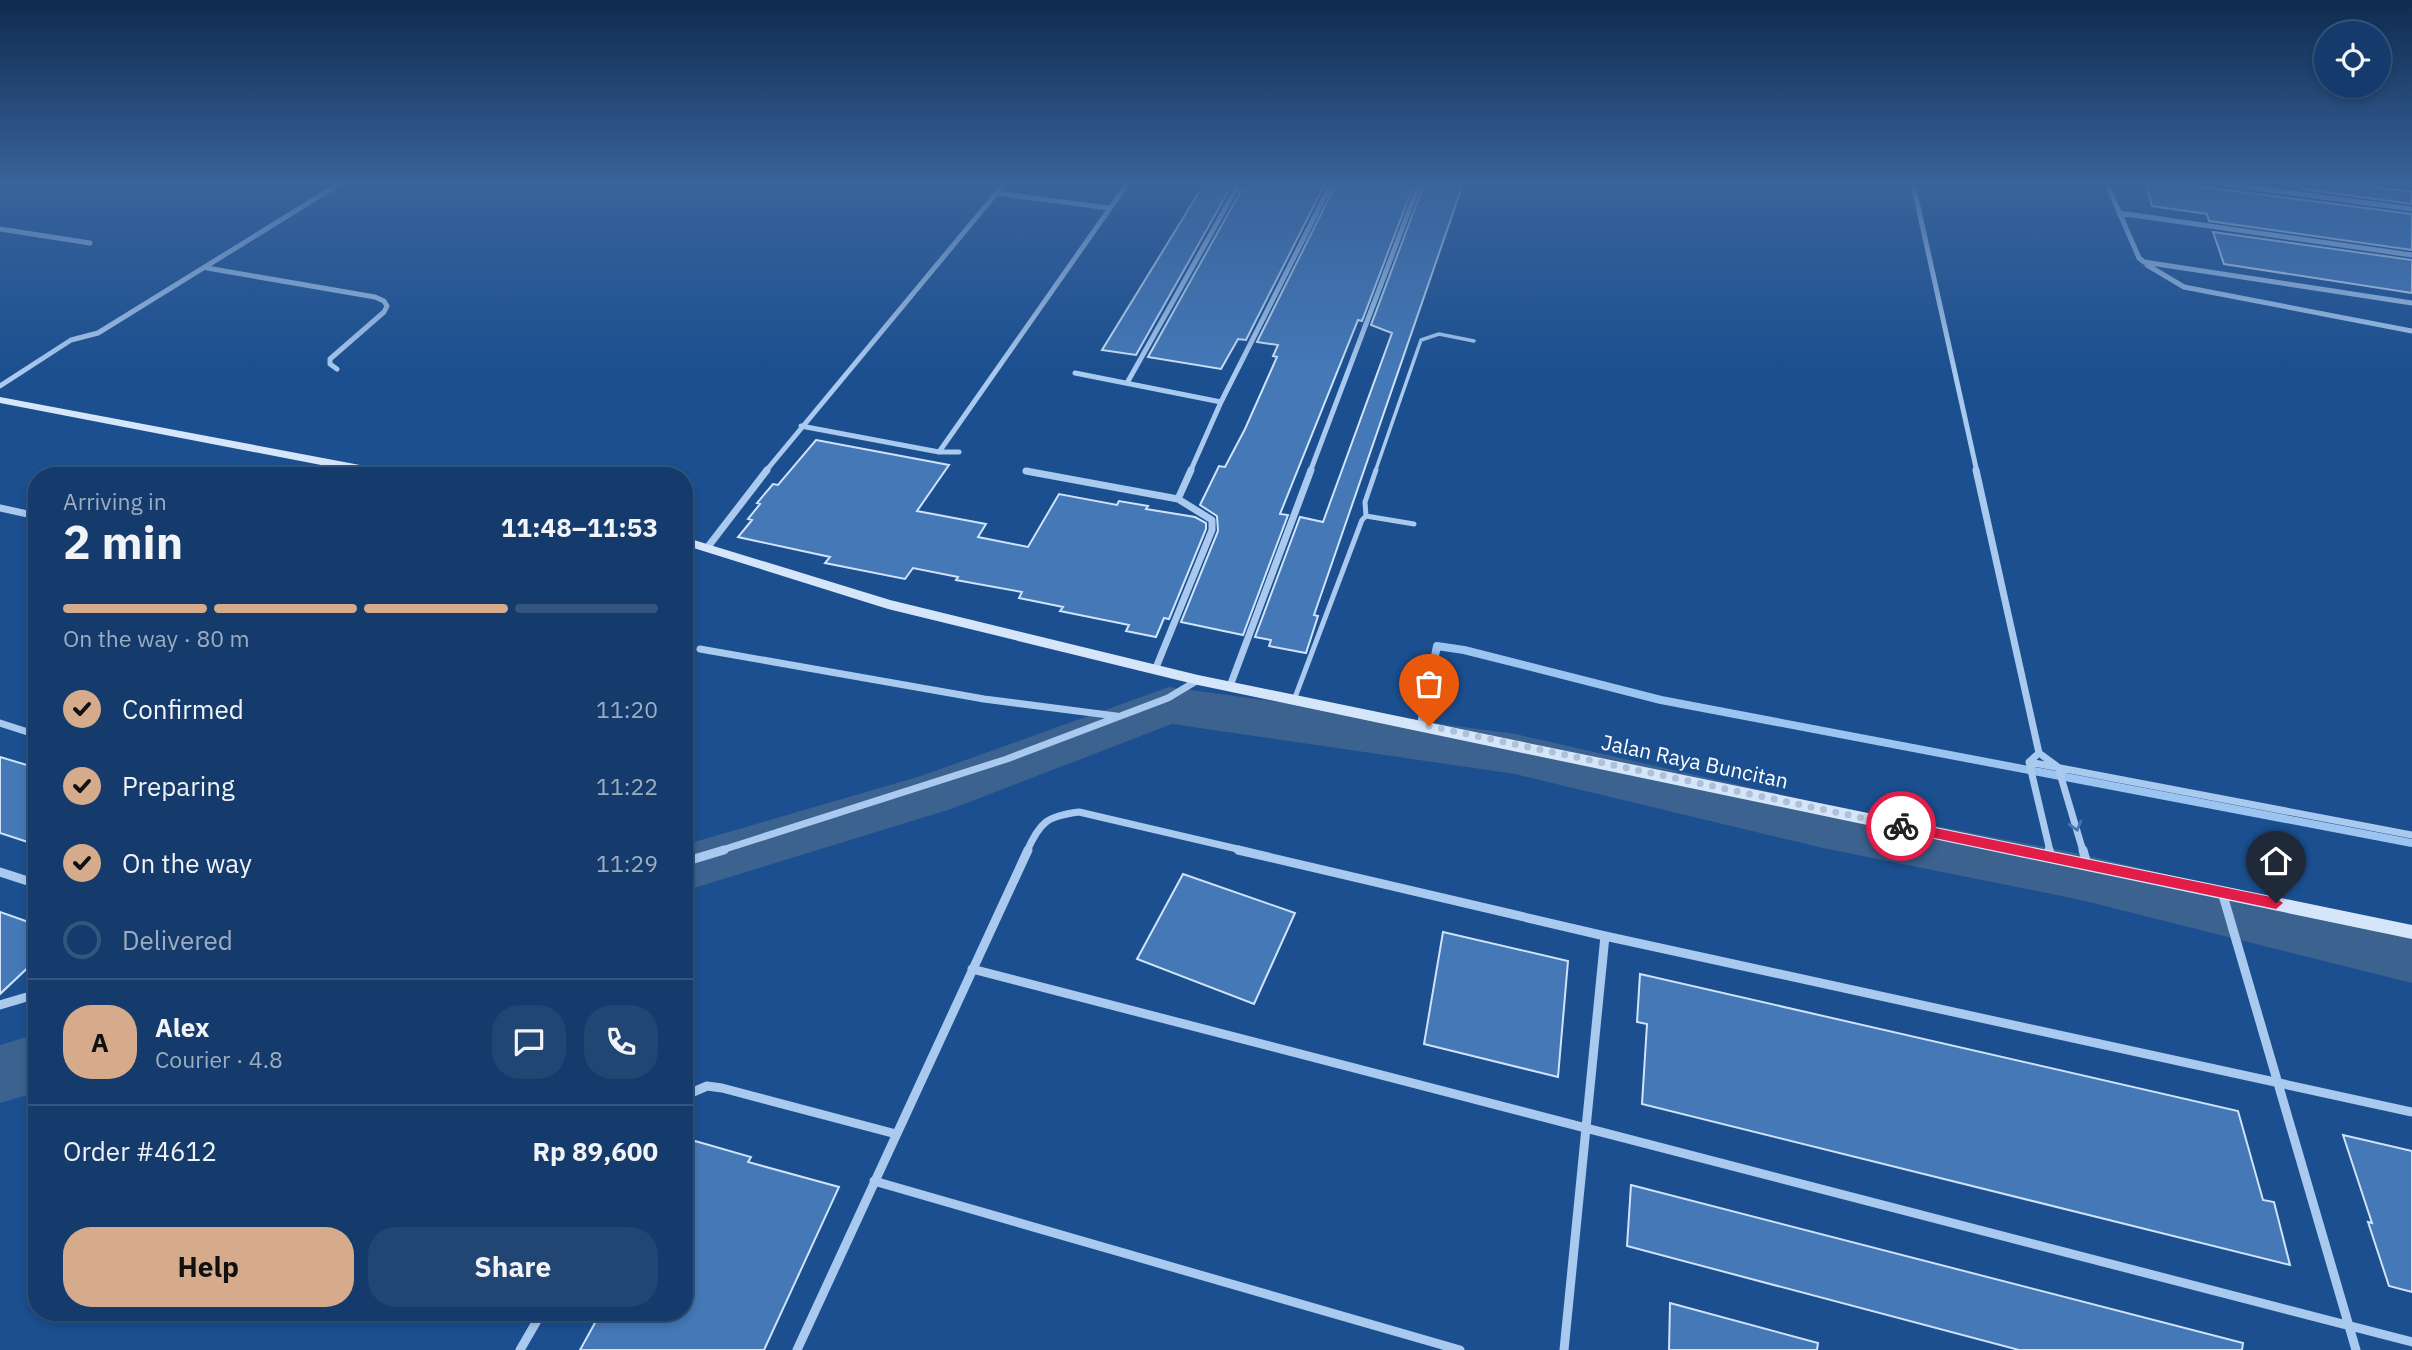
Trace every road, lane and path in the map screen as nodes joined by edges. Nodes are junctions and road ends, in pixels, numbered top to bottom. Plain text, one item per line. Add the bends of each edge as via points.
1 (239, 247) edge
2 (951, 247) edge
3 (1085, 247) edge
4 (1204, 247) edge
5 (1299, 247) edge
6 (1395, 247) edge
7 (1927, 247) edge
8 (2134, 247) edge
9 (2356, 247) edge
10 (2412, 255) edge
11 (2144, 262) junction
12 (206, 268) junction
13 (2412, 303) edge
14 (2412, 331) edge
15 (1474, 341) dead end
16 (337, 369) dead end
17 (1075, 373) dead end
18 (1127, 383) junction
19 (0, 386) edge
20 (0, 400) edge
21 (1221, 402) junction
22 (801, 426) junction
23 (939, 452) junction
24 (959, 452) dead end
25 (350, 467) edge
26 (1026, 471) dead end
27 (1178, 499) junction
28 (0, 508) edge
29 (28, 514) edge
30 (1366, 516) junction
31 (1414, 524) dead end
32 (693, 543) edge
33 (709, 546) junction
34 (700, 649) dead end
35 (1157, 665) junction
36 (1198, 680) junction
37 (1232, 682) junction
38 (1294, 700) junction
39 (1116, 716) junction
40 (0, 723) edge
41 (28, 732) edge
42 (2039, 753) junction
43 (2030, 766) junction
44 (2060, 772) junction
45 (2412, 835) edge
46 (2051, 857) junction
47 (693, 859) edge
48 (2087, 864) junction
49 (0, 872) edge
50 (28, 881) edge
51 (2222, 892) junction
52 (2412, 932) edge
53 (1605, 936) junction
54 (972, 969) junction
55 (28, 997) edge
56 (0, 1005) edge
57 (2277, 1081) junction
58 (693, 1092) edge
59 (2412, 1112) edge
60 (1587, 1129) junction
61 (895, 1135) junction
62 (874, 1181) junction
63 (537, 1321) edge
64 (2350, 1327) junction
65 (2412, 1342) edge
66 (520, 1350) edge
67 (797, 1350) edge
68 (1460, 1350) edge
69 (1564, 1350) edge
70 (2356, 1350) edge

1 - 12 street
2 - 22 street
3 - 23 street
4 - 18 street
5 - 21 street
6 - 37 street
7 - 42 street
8 - 11 street
9 - 10 street
11 - 13 street
11 - 14 street via 2184,287
12 - 16 street via 384,301 384,312 330,359
12 - 19 street via 98,333 71,340
15 - 30 lane via 1435,333 1421,340 1365,502
17 - 18 street
18 - 21 street
20 - 25 street
21 - 27 street
22 - 23 street
22 - 33 street
23 - 24 street
26 - 27 street
27 - 35 street via 1214,526
28 - 29 street
30 - 31 lane
30 - 38 lane
32 - 33 street, Jalan Raya Buncitan
33 - 35 street, Jalan Raya Buncitan via 888,604
34 - 39 street via 958,695
35 - 36 street, Jalan Raya Buncitan
36 - 37 street, Jalan Raya Buncitan
36 - 39 street via 1175,696
37 - 38 street, Jalan Raya Buncitan
38 - 46 street, Jalan Raya Buncitan
39 - 47 street via 1018,755
40 - 41 street
42 - 43 street
42 - 44 street
43 - 44 street
43 - 46 street
44 - 45 street
44 -> 48 street
46 - 48 street, Jalan Raya Buncitan
48 - 51 street, Jalan Raya Buncitan
49 - 50 street
51 - 52 street, Jalan Raya Buncitan
51 - 57 street
53 - 54 street via 1079,812 1054,816 1037,829
53 - 57 street
53 - 60 street
54 - 60 street
54 - 61 street
55 - 56 street
57 - 59 street
57 - 64 street
58 - 61 street via 706,1086 722,1088
60 - 64 street
60 - 69 street
61 - 62 street
62 - 67 street
62 - 68 street
63 - 66 street
64 - 65 street
64 - 70 street

